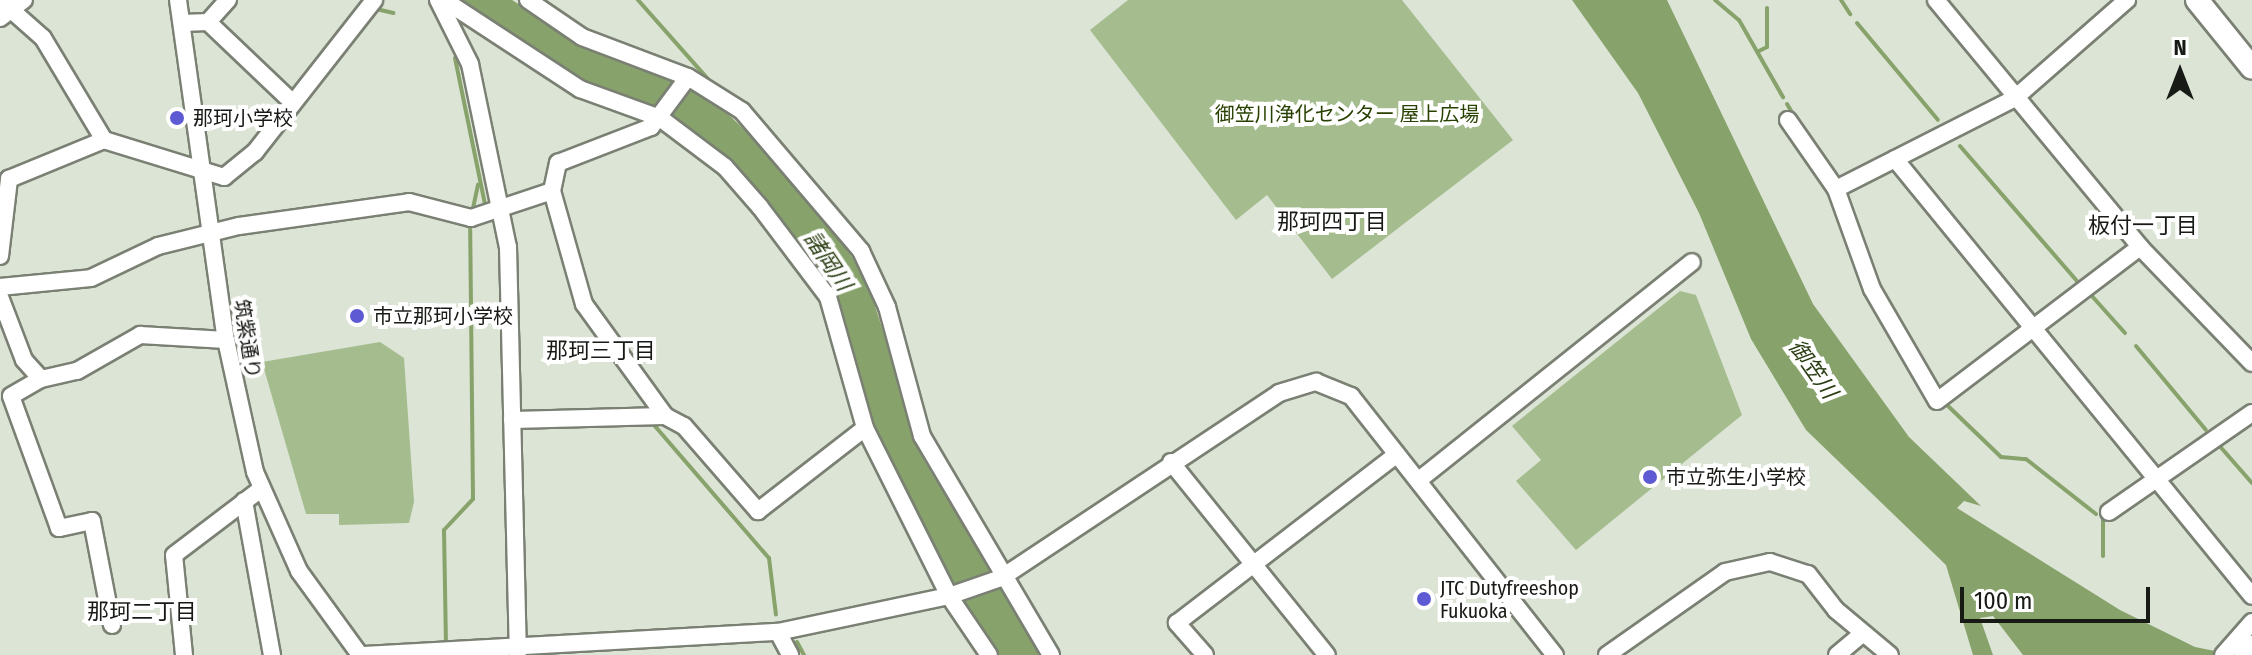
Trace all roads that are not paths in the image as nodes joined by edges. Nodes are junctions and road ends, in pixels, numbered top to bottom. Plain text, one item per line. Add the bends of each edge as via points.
1 (178, 0) edge
2 (228, 0) edge
3 (374, 0) edge
4 (438, 0) edge
5 (444, 0) edge
6 (528, 0) edge
7 (1936, 0) edge
8 (2127, 0) edge
9 (2197, 0) edge
10 (9, 7) edge
11 (208, 22) junction
12 (182, 23) junction
13 (2252, 68) edge
14 (688, 77) junction
15 (2015, 98) junction
16 (292, 102) junction
17 (660, 118) junction
18 (1788, 120) dead end
19 (104, 140) junction
20 (1895, 159) junction
21 (203, 170) junction
22 (5, 182) edge
23 (1836, 189) junction
24 (552, 191) junction
25 (501, 208) junction
26 (212, 236) junction
27 (2140, 247) junction
28 (0, 256) edge
29 (1692, 262) dead end
30 (0, 287) edge
31 (0, 297) edge
32 (2031, 328) junction
33 (226, 340) junction
34 (2252, 363) edge
35 (41, 379) junction
36 (2252, 413) edge
37 (665, 416) junction
38 (512, 420) junction
39 (865, 428) junction
40 (1397, 454) junction
41 (1171, 462) junction
42 (1419, 480) junction
43 (2153, 480) junction
44 (261, 489) junction
45 (244, 501) junction
46 (2109, 512) dead end
47 (1256, 561) junction
48 (1001, 578) junction
49 (949, 596) junction
50 (2252, 596) edge
51 (2252, 622) edge
52 (112, 625) dead end
53 (778, 632) junction
54 (1863, 633) junction
55 (2252, 644) edge
56 (517, 650) edge
57 (184, 655) edge
58 (272, 655) edge
59 (362, 655) edge
60 (790, 655) edge
61 (989, 655) edge
62 (1051, 655) edge
63 (1205, 655) edge
64 (1327, 655) edge
65 (1555, 655) edge
66 (1607, 655) edge
67 (1837, 655) edge
68 (1890, 655) edge
69 (2223, 655) edge
70 (2242, 655) edge

1 - 12 street, 筑紫通り
2 - 11 street
3 - 16 street
4 - 25 street via 470,64
5 - 17 street via 580,89
6 - 14 street via 582,37
7 - 15 street
8 - 15 street
9 - 13 main road
10 - 19 street via 43,38
11 - 12 street
11 - 16 street
12 - 21 street, 筑紫通り
14 - 17 street
14 - 48 street via 742,111 861,251 887,307 922,436
15 - 20 street
15 - 27 street
16 - 21 street via 255,152 224,177
17 - 24 street via 558,163
17 - 39 street via 725,167 828,297
18 - 23 street
19 - 21 street
19 - 22 street
20 - 23 street
20 - 32 street
21 - 26 street, 筑紫通り
22 - 28 street
23 - 32 street via 1872,289 1937,401
24 - 25 street
24 - 37 street via 584,304
25 - 26 street via 471,218 409,202
25 - 38 street
26 - 30 street via 158,246 91,278
26 - 33 street, 筑紫通り
27 - 32 street
27 - 34 street
29 - 42 street
31 - 35 street via 24,360
32 - 43 street
33 - 35 street via 140,335 77,371
33 - 44 street, 筑紫通り
35 - 52 street via 10,400 59,528 92,521
36 - 43 street
37 - 38 street
37 - 39 street via 684,426 758,511
38 - 56 street
39 - 49 street
40 - 41 street via 1351,396 1316,382 1292,386
40 - 42 street
40 - 47 street
41 - 47 street
41 - 48 street
42 - 65 street
43 - 46 street
43 - 50 street
44 - 45 street
44 - 59 street, 筑紫通り via 299,571
45 - 57 street via 174,555
45 - 58 street
47 - 63 street via 1177,623
47 - 64 street
48 - 49 street
48 - 62 street
49 - 53 street
49 - 61 street
51 - 69 street
53 - 56 street
53 - 60 street
54 - 66 street via 1808,574 1757,563 1725,572
54 - 67 street
54 - 68 street
55 - 70 street
56 - 59 street

